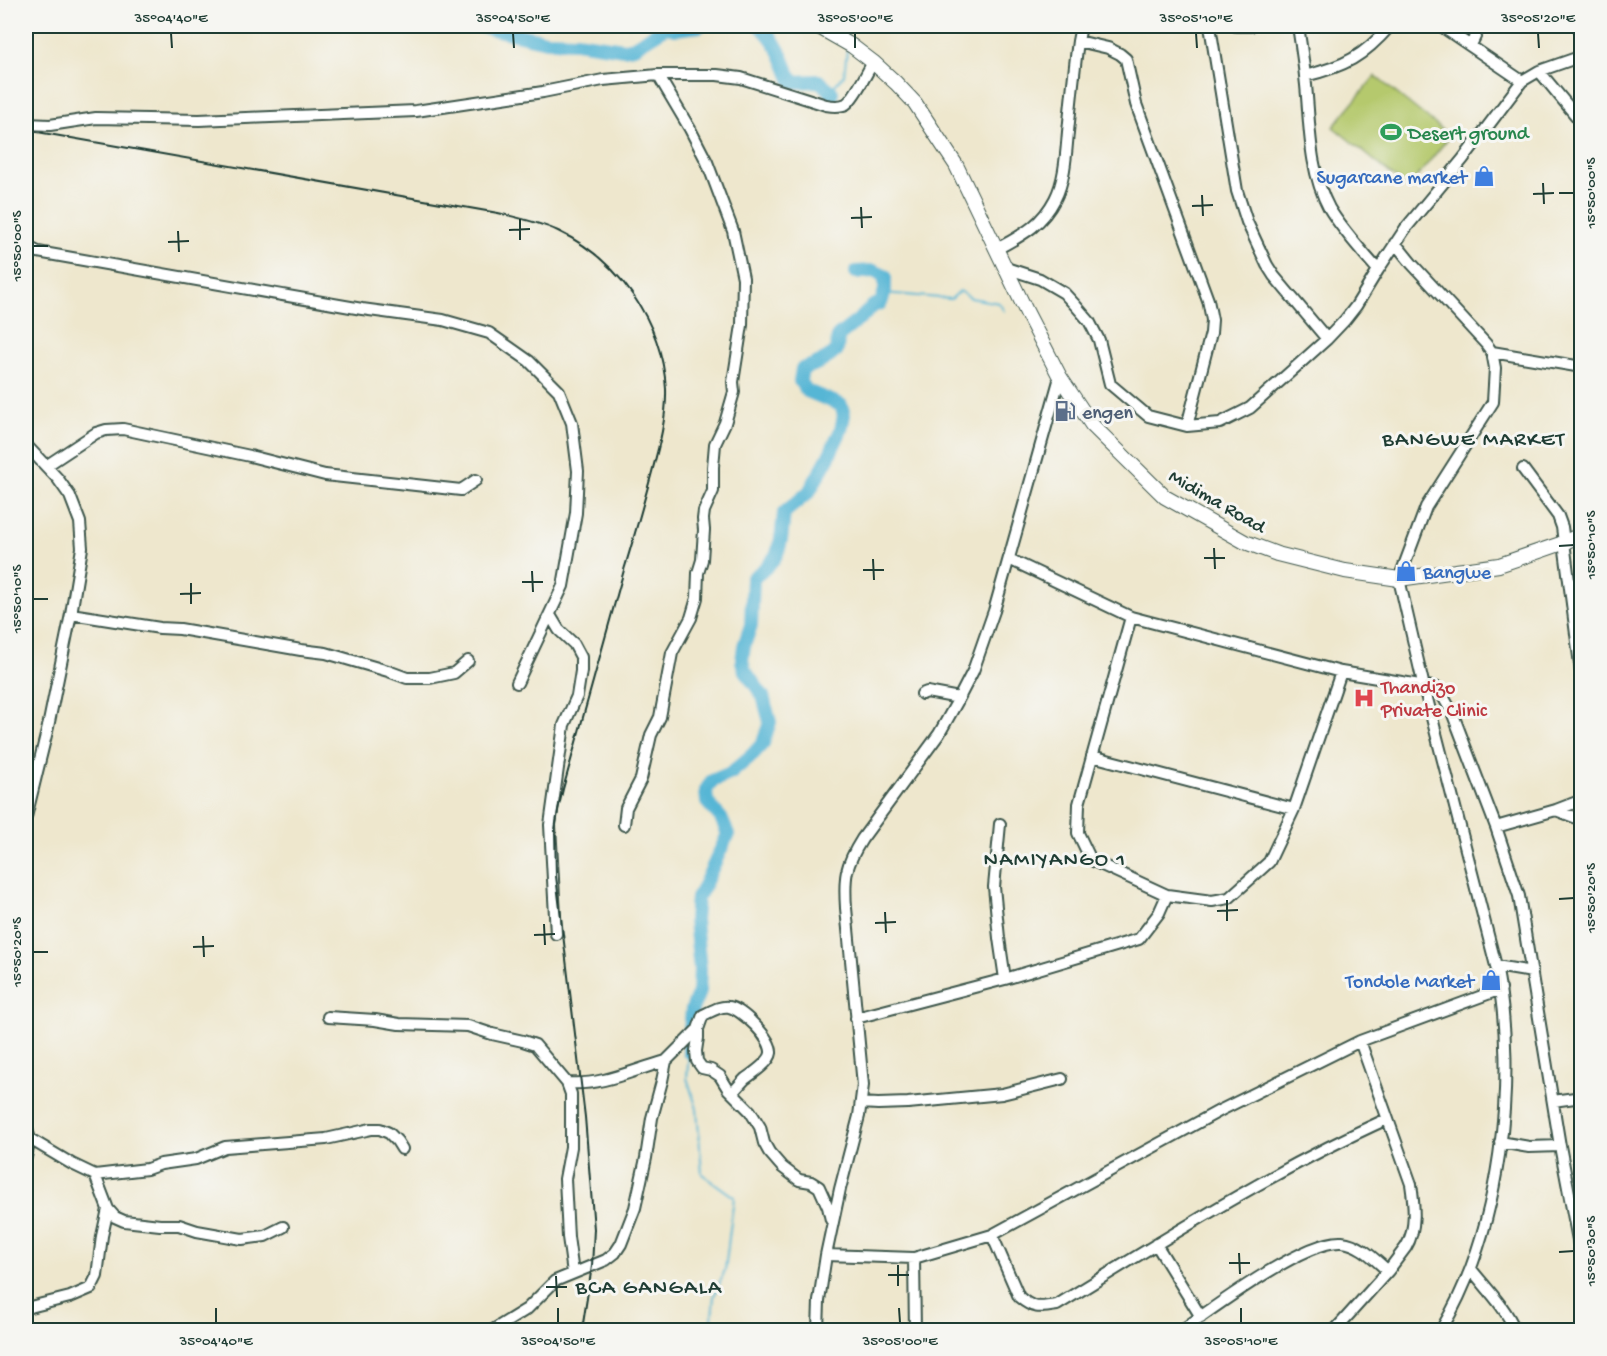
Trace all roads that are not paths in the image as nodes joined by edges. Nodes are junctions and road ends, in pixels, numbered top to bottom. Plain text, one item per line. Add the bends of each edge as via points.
1 (817, 26) edge
2 (1081, 26) edge
3 (1210, 26) edge
4 (1236, 26) edge
5 (1251, 26) edge
6 (1298, 26) edge
7 (1390, 26) edge
8 (1441, 26) edge
9 (1480, 26) edge
10 (1580, 26) edge
11 (1078, 41) junction
12 (1471, 45) junction
13 (1581, 56) edge
14 (873, 62) junction
15 (1539, 71) junction
16 (658, 75) junction
17 (1305, 76) junction
18 (1522, 81) junction
19 (1581, 123) edge
20 (26, 124) edge
21 (1395, 243) junction
22 (26, 246) edge
23 (997, 249) junction
24 (1006, 268) junction
25 (1377, 270) junction
26 (1327, 339) junction
27 (1492, 352) junction
28 (1581, 367) edge
29 (1060, 377) junction
30 (1187, 426) junction
31 (26, 445) edge
32 (46, 466) junction
33 (1522, 469) dead end
34 (476, 480) dead end
35 (1581, 534) edge
36 (1563, 543) junction
37 (1009, 559) junction
38 (1399, 579) junction
39 (71, 614) junction
40 (550, 615) junction
41 (1131, 617) junction
42 (468, 661) dead end
43 (1341, 672) junction
44 (1581, 680) edge
45 (517, 683) dead end
46 (1424, 687) junction
47 (922, 694) dead end
48 (959, 698) junction
49 (1092, 756) junction
50 (1581, 800) edge
51 (1294, 809) junction
52 (1556, 810) junction
53 (26, 817) edge
54 (1581, 820) edge
55 (1000, 824) dead end
56 (624, 825) dead end
57 (1496, 827) junction
58 (1167, 895) junction
59 (556, 934) dead end
60 (1496, 966) junction
61 (1532, 972) junction
62 (1005, 979) junction
63 (1501, 989) junction
64 (328, 1017) dead end
65 (856, 1018) junction
66 (698, 1029) junction
67 (1360, 1041) junction
68 (666, 1061) junction
69 (1062, 1079) dead end
70 (567, 1083) junction
71 (732, 1093) junction
72 (1581, 1097) edge
73 (1553, 1101) junction
74 (861, 1103) junction
75 (1387, 1119) junction
76 (26, 1126) edge
77 (30, 1139) junction
78 (1500, 1142) junction
79 (1560, 1146) junction
80 (402, 1149) dead end
81 (26, 1157) edge
82 (95, 1175) junction
83 (1576, 1200) edge
84 (108, 1209) junction
85 (832, 1223) junction
86 (283, 1227) dead end
87 (992, 1235) junction
88 (1156, 1244) junction
89 (826, 1255) junction
90 (914, 1258) junction
91 (1581, 1261) edge
92 (1471, 1269) junction
93 (1388, 1271) junction
94 (573, 1273) junction
95 (26, 1308) edge
96 (1201, 1317) junction
97 (493, 1330) edge
98 (818, 1330) edge
99 (915, 1330) edge
100 (1182, 1330) edge
101 (1335, 1330) edge
102 (1441, 1330) edge
103 (1515, 1330) edge

1 - 14 main road, Midima Road
2 - 11 street
3 - 26 street via 1237,191 1247,222 1274,276
4 - 5 street
6 - 17 street
7 - 17 street via 1359,56
8 - 12 street
9 - 12 street
10 - 13 street
11 - 23 street via 1060,186 1046,212 1026,234
11 - 30 street via 1108,48 1126,59 1136,104 1208,300 1211,333
12 - 18 street
13 - 15 street
14 - 16 street via 851,98 837,106 741,78
14 - 23 main road, Midima Road via 929,122 959,171
15 - 18 street
15 - 19 street
16 - 20 street via 603,80 416,111 199,120 96,118 50,125
16 - 56 street via 707,162 734,231 743,278 742,325 734,392 715,444 713,490 704,511 697,598 672,652 660,717 651,735 641,779 626,808
17 - 25 street via 1311,142 1323,192 1337,219
18 - 21 street
21 - 25 street
21 - 27 street
22 - 40 street via 38,252 443,320 489,333 529,361 559,391 572,423 578,471 576,513 563,586
23 - 24 main road, Midima Road
24 - 29 main road, Midima Road
24 - 30 street via 1040,279 1064,293 1089,321 1110,384 1148,416
25 - 26 street via 1356,306
26 - 30 street via 1250,408 1220,423
27 - 28 street
27 - 38 street via 1493,402 1426,507
29 - 37 street
29 - 38 main road, Midima Road via 1092,425 1165,498 1245,542 1277,554 1345,571
31 - 32 street
32 - 34 street via 96,433 123,429 325,475 461,490
32 - 39 street via 70,496 80,522 82,548
33 - 36 street via 1558,516
35 - 36 main road, Midima Road
36 - 38 main road, Midima Road via 1499,565
36 - 44 street
37 - 41 street
37 - 48 street via 984,642
38 - 46 street
39 - 42 street via 326,653 407,678 454,673
39 - 53 street
40 - 45 street
40 - 59 street via 581,657 577,696 564,725 550,825
41 - 43 street
41 - 49 street
43 - 46 street
43 - 51 street
46 - 57 street via 1438,688 1452,712
46 - 60 street
47 - 48 street
48 - 65 street via 939,734 862,839 848,865 845,891
49 - 51 street
49 - 58 street via 1079,804 1078,833 1091,860
50 - 52 street
51 - 58 street via 1269,862 1229,898 1212,901
52 - 54 street
52 - 57 street
55 - 62 street via 994,887
57 - 61 street via 1519,896
58 - 62 street via 1139,939
60 - 61 street
60 - 63 street
61 - 73 street
62 - 65 street
63 - 67 street
63 - 78 street via 1505,1053
64 - 70 street via 468,1026 523,1041 535,1046
65 - 74 street via 863,1077
66 - 68 street
66 - 71 street via 697,1061 702,1068 720,1076
66 - 71 street via 703,1016 727,1006 753,1023 766,1038 771,1054 768,1060
67 - 75 street
67 - 87 street via 1221,1110
68 - 70 street via 597,1082
68 - 94 street via 627,1231 606,1260
69 - 74 street via 1002,1094
70 - 94 street via 571,1094 571,1147 565,1179
71 - 85 street via 756,1119 769,1152 782,1167 819,1188
72 - 73 street
73 - 79 street
74 - 85 street
75 - 88 street via 1261,1182
75 - 93 street via 1414,1204 1407,1245
76 - 77 street
77 - 81 street
77 - 82 street
78 - 79 street
78 - 92 street via 1488,1211
79 - 83 street
80 - 82 street via 389,1133 371,1129 326,1139 230,1146 196,1159
82 - 84 street
83 - 91 street
84 - 86 street via 124,1221 178,1225 242,1239 265,1236
84 - 95 street via 97,1276 91,1288
85 - 89 street
87 - 88 street via 1019,1297 1037,1307 1057,1305
87 - 90 street
88 - 96 street
89 - 90 street
89 - 98 street
90 - 99 street
92 - 102 street
92 - 103 street
93 - 96 street via 1352,1244 1328,1243 1293,1258
93 - 101 street
94 - 97 street via 555,1281 527,1308
96 - 100 street

